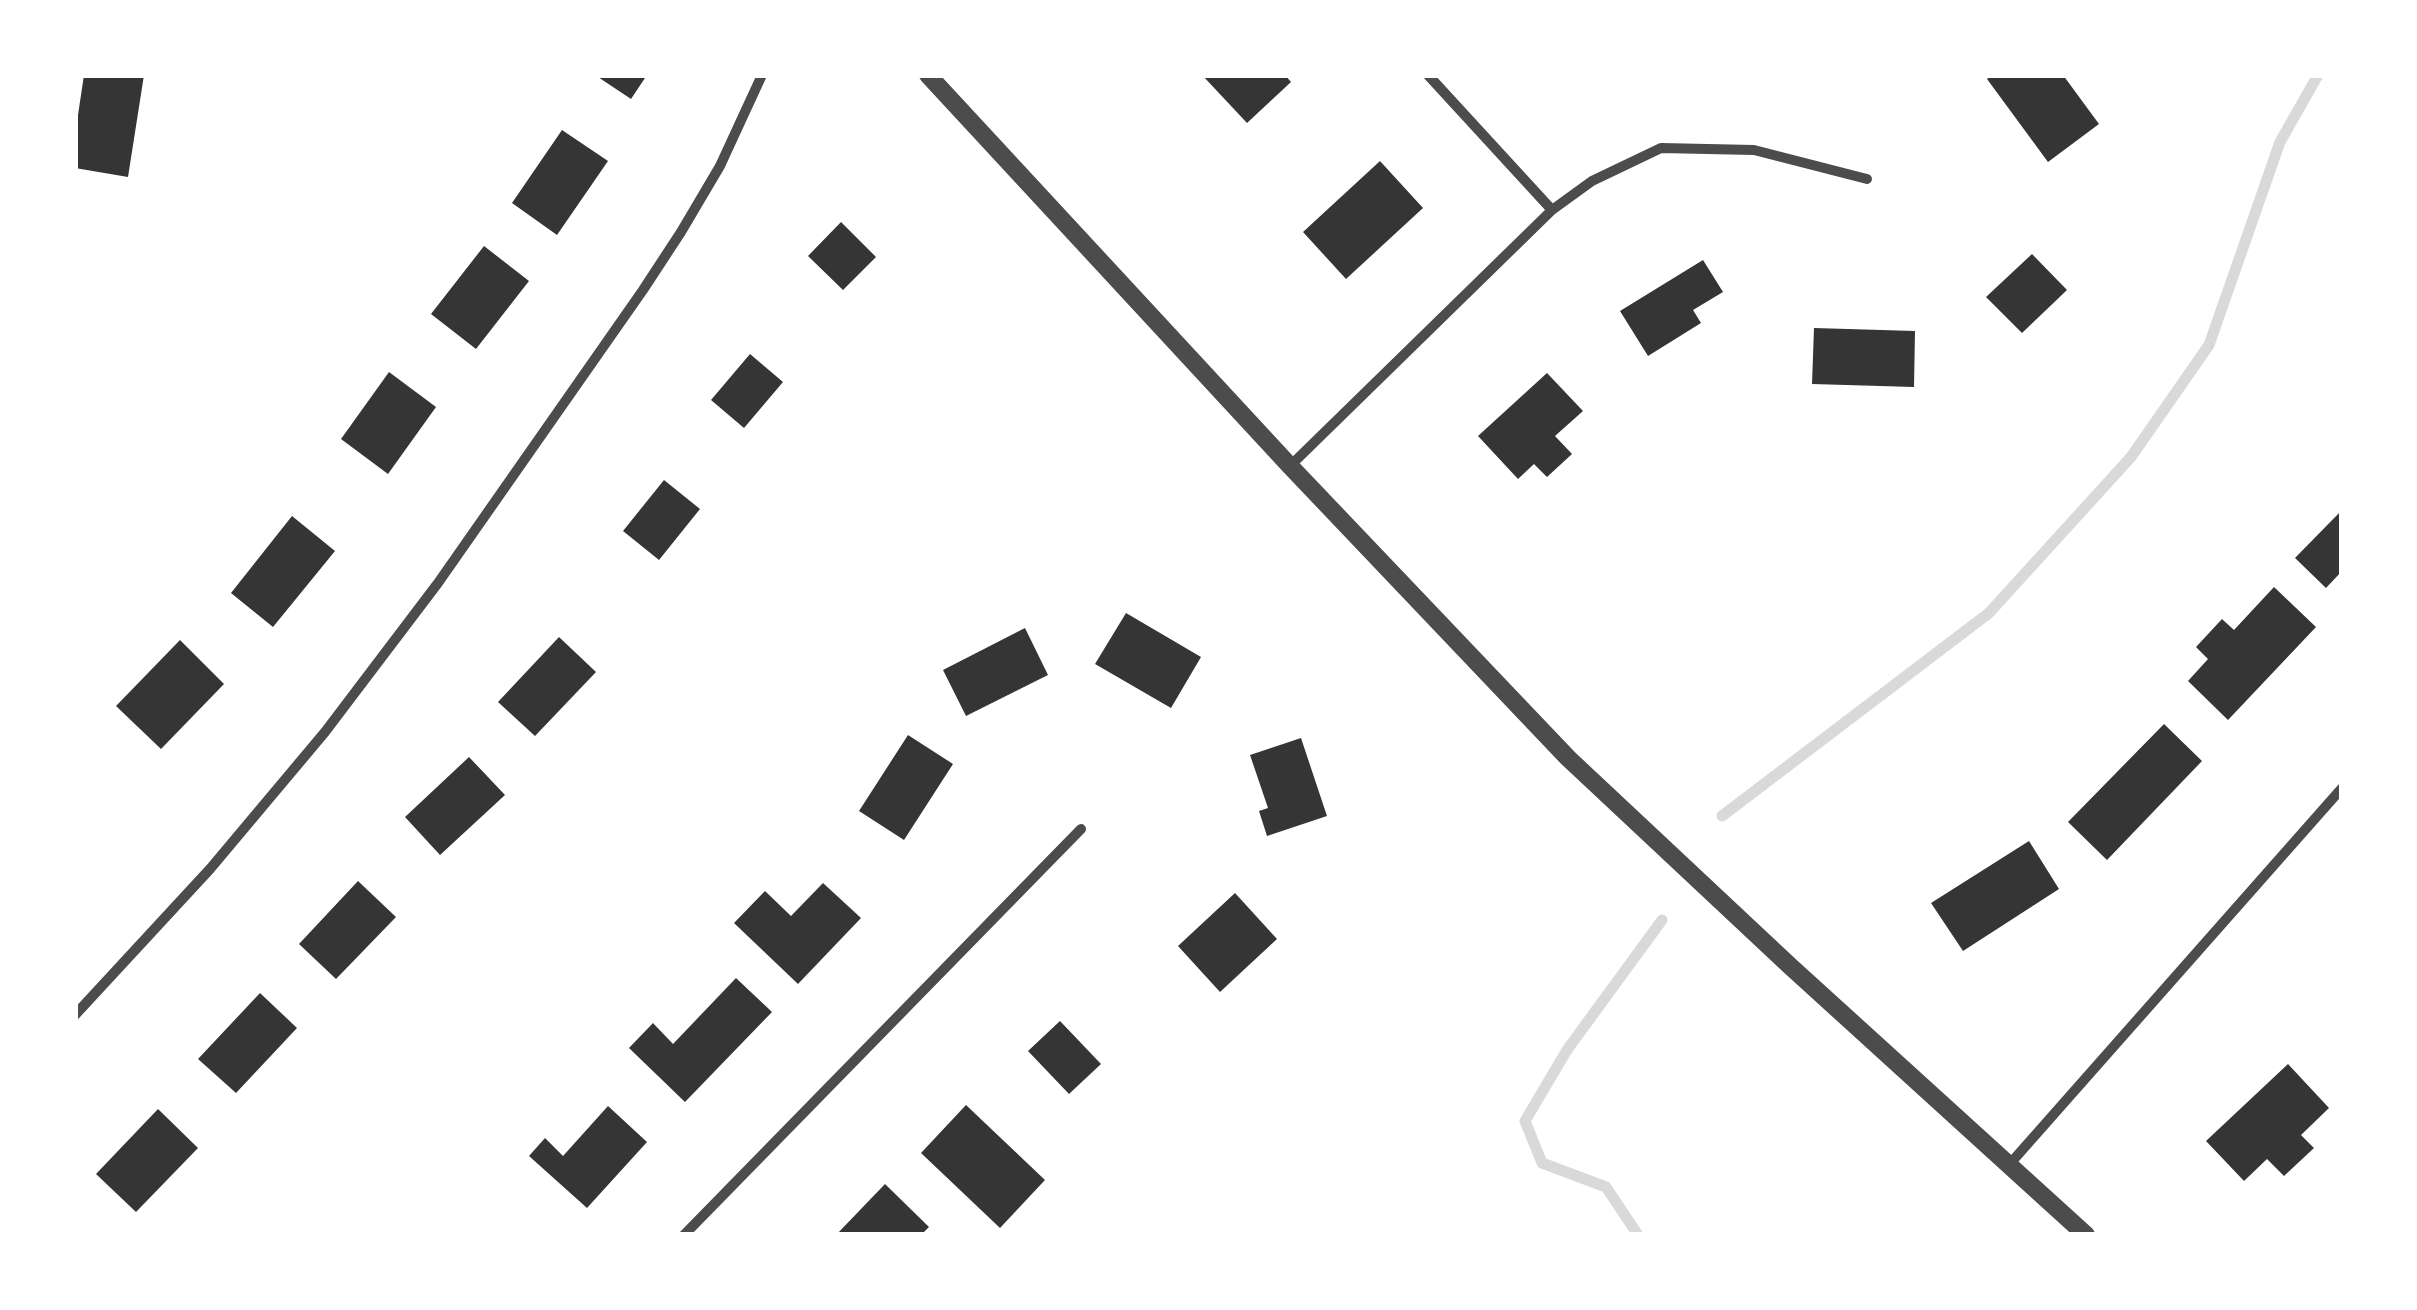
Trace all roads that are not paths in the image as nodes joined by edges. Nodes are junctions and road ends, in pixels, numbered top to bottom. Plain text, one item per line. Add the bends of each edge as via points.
1 (762, 75) edge
2 (928, 75) edge
3 (1428, 75) edge
4 (1866, 178) dead end
5 (1552, 210) junction
6 (1290, 466) junction
7 (2342, 788) edge
8 (1081, 829) dead end
9 (75, 1015) edge
10 (2008, 1166) junction
11 (684, 1235) edge
12 (2086, 1235) edge

1 - 9 street via 681,232 438,584 223,854
2 - 6 street
3 - 5 street
4 - 5 street via 1754,150 1661,148 1592,181
5 - 6 street
6 - 10 street via 1568,758
7 - 10 street
8 - 11 street
10 - 12 street

